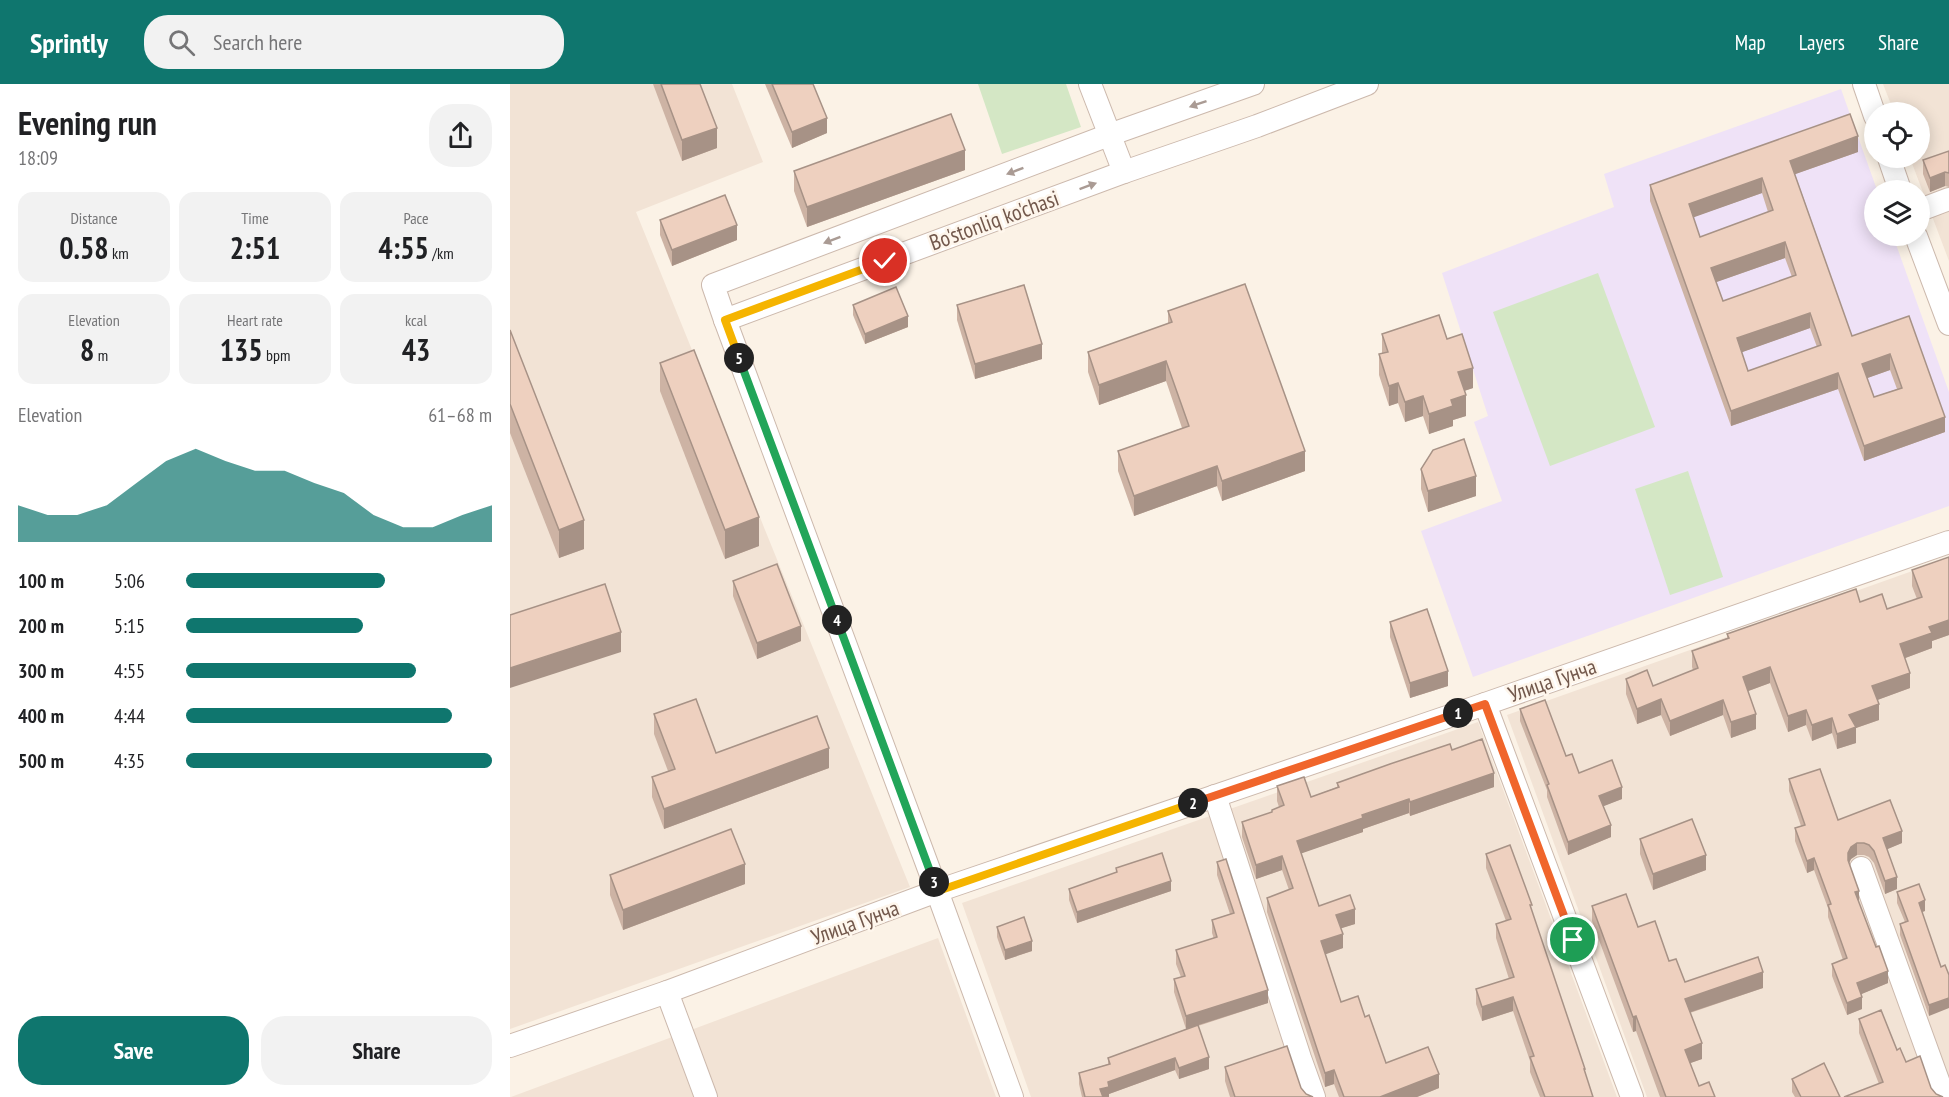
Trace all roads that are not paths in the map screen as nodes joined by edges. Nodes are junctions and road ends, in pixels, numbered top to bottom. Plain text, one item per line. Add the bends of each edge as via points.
1 (1090, 84) edge
2 (1253, 84) edge
3 (1366, 84) edge
4 (1864, 84) edge
5 (1870, 102) edge
6 (1109, 135) junction
7 (1124, 172) junction
8 (1949, 199) edge
9 (1930, 206) edge
10 (1920, 246) edge
11 (725, 320) junction
12 (1949, 324) edge
13 (1949, 542) edge
14 (1485, 704) junction
15 (1215, 796) junction
16 (1861, 868) dead end
17 (938, 891) junction
18 (667, 992) junction
19 (510, 1046) edge
20 (706, 1097) edge
21 (1012, 1097) edge
22 (1314, 1097) edge
23 (1632, 1097) edge
24 (1944, 1097) edge

1 - 6 street
2 -> 6 street, Bo'stonliq ko'chasi
3 - 7 street, Bo'stonliq ko'chasi
4 - 5 street
6 - 7 street
6 -> 11 street, Bo'stonliq ko'chasi via 712,285
11 -> 7 street, Bo'stonliq ko'chasi
8 - 9 street
10 - 12 street
11 - 17 street
13 - 14 street, Улица Гунча
14 - 15 street, Улица Гунча
14 - 23 street
15 - 17 street, Улица Гунча
15 - 22 street
16 - 24 street
17 - 18 street, Улица Гунча
17 - 21 street
18 - 19 street, Улица Гунча
18 - 20 street

